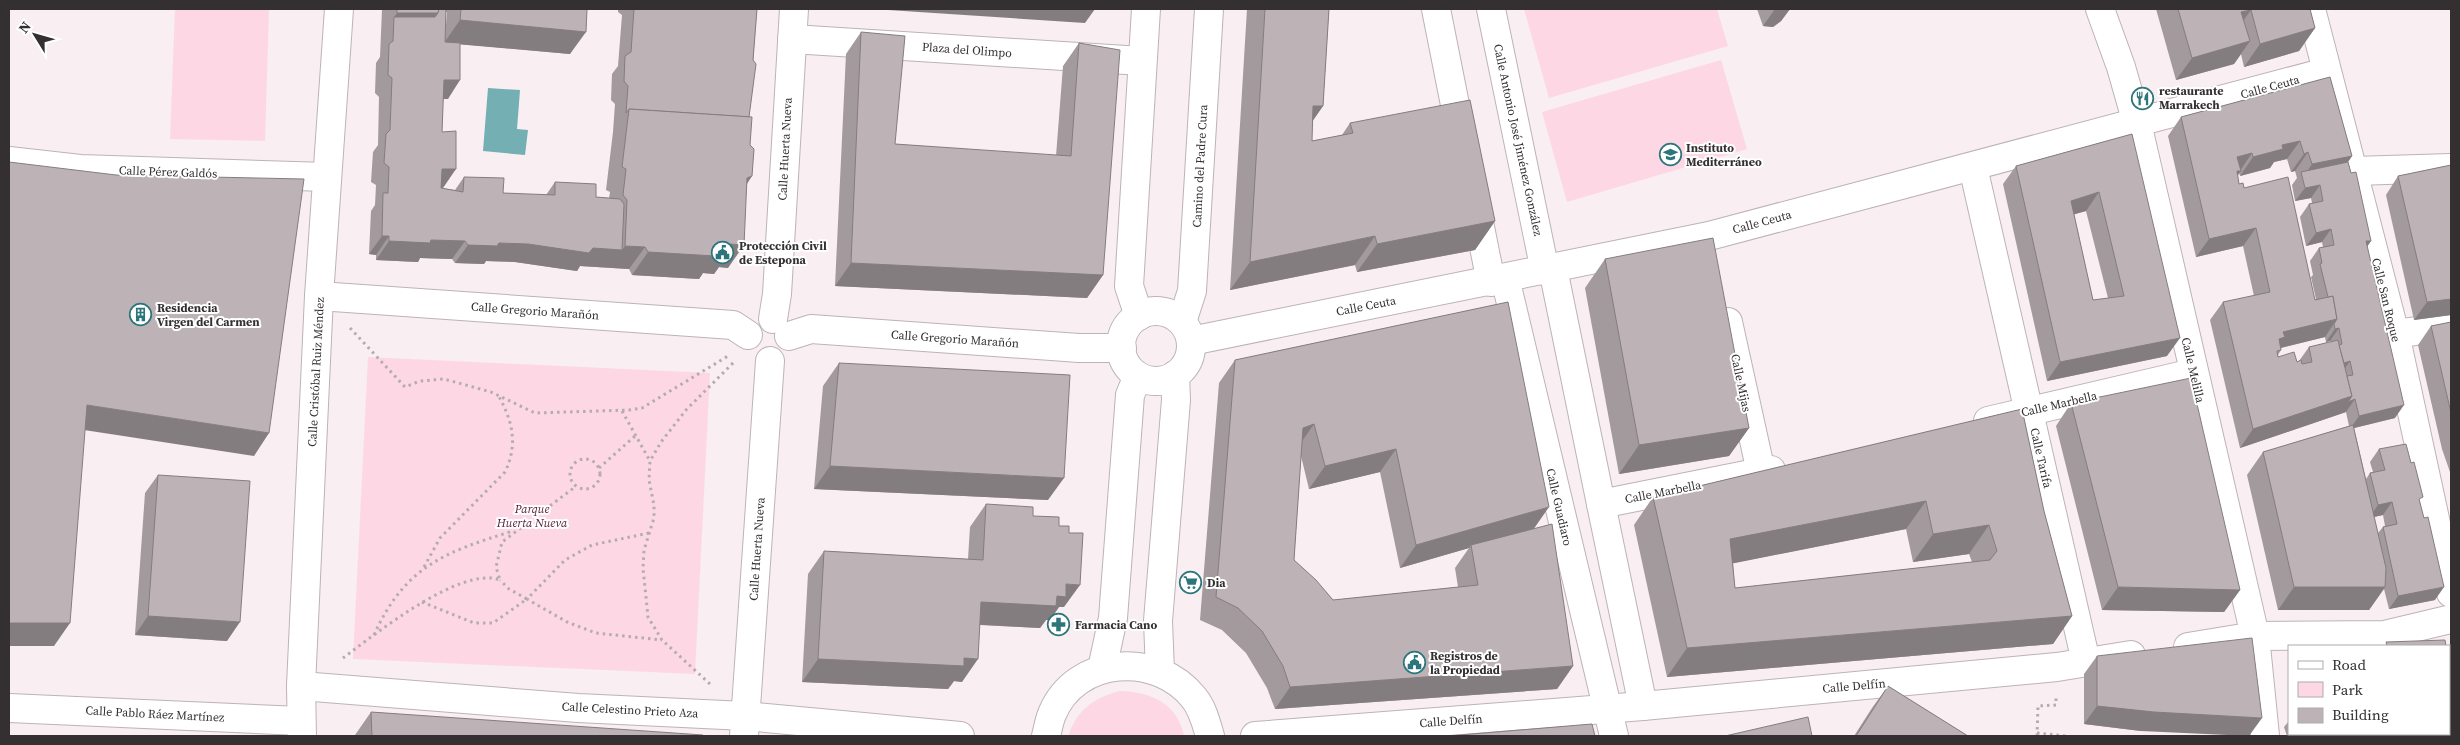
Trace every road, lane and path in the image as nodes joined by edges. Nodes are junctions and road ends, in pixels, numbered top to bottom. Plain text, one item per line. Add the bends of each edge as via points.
1 (339, 9) edge
2 (794, 9) edge
3 (1146, 9) edge
4 (1209, 9) edge
5 (1436, 9) edge
6 (1491, 9) edge
7 (2100, 9) edge
8 (2311, 9) edge
9 (792, 39) junction
10 (1142, 61) junction
11 (2326, 72) junction
12 (2137, 124) junction
13 (9, 161) edge
14 (1973, 167) junction
15 (2451, 168) edge
16 (2354, 171) junction
17 (327, 177) junction
18 (1709, 236) junction
19 (1715, 264) edge
20 (1549, 270) junction
21 (1498, 280) junction
22 (319, 296) junction
23 (1724, 302) edge
24 (1138, 316) junction
25 (2451, 326) edge
26 (781, 328) junction
27 (1187, 332) junction
28 (2395, 334) junction
29 (756, 348) junction
30 (1122, 348) junction
31 (2193, 373) junction
32 (1175, 375) junction
33 (1138, 376) junction
34 (498, 395) junction
35 (622, 410) junction
36 (2030, 411) junction
37 (1963, 426) edge
38 (635, 436) junction
39 (650, 461) junction
40 (1799, 464) edge
41 (599, 468) junction
42 (1761, 472) junction
43 (575, 487) junction
44 (1601, 504) junction
45 (520, 529) junction
46 (650, 533) junction
47 (424, 566) junction
48 (500, 580) junction
49 (2451, 593) edge
50 (527, 599) junction
51 (422, 602) junction
52 (2451, 619) edge
53 (374, 636) junction
54 (2255, 636) junction
55 (662, 640) junction
56 (340, 660) dead end
57 (2086, 662) junction
58 (1102, 669) junction
59 (1160, 672) junction
60 (711, 685) dead end
61 (301, 686) junction
62 (1643, 706) junction
63 (9, 708) edge
64 (1607, 708) junction
65 (2037, 719) dead end
66 (744, 726) edge
67 (301, 729) edge
68 (2037, 734) edge
69 (960, 736) edge
70 (1046, 736) edge
71 (1210, 736) edge
72 (1254, 736) edge
73 (1614, 736) edge
74 (2066, 736) edge
75 (2265, 736) edge

1 - 17 street, Calle Cristóbal Ruiz Méndez
2 - 9 street, Calle Huerta Nueva
3 - 10 street
4 - 27 street, Camino del Padre Cura
5 - 21 street via 1469,171
6 - 20 street, Calle Antonio José Jiménez González
7 - 12 street, Calle Melilla via 2121,66
8 - 11 street, Calle San Roque
9 - 10 street, Plaza del Olimpo
9 - 26 street, Calle Huerta Nueva via 777,294
10 - 24 street via 1129,286
11 - 12 street, Calle Ceuta
11 - 16 street, Calle San Roque
12 - 14 street, Calle Ceuta
12 - 31 street, Calle Melilla
13 - 17 street, Calle Pérez Galdós via 80,169
14 - 18 street, Calle Ceuta
14 - 36 street, Calle Tarifa
15 - 16 street
16 - 28 street, Calle San Roque
17 - 22 street, Calle Cristóbal Ruiz Méndez
18 - 19 street
18 - 20 street, Calle Ceuta
20 - 21 street, Calle Ceuta
20 - 44 street
21 - 27 street, Calle Ceuta
21 - 64 street, Calle Guadiaro
22 - 29 street, Calle Gregorio Marañón via 733,325
22 - 34 path via 405,387 420,381 444,379
22 - 61 street, Calle Cristóbal Ruiz Méndez
23 - 42 street, Calle Mijas
24 - 27 street via 1150,312 1173,315
24 - 30 street via 1125,330
25 - 28 street
26 - 29 street, Calle Gregorio Marañón via 760,320 750,329
26 - 29 street, Calle Huerta Nueva via 789,344 783,356
26 - 30 street, Calle Gregorio Marañón via 1078,348
27 - 32 street via 1188,361
28 - 49 street, Calle San Roque
29 - 35 path via 737,350 642,408
29 - 39 path via 686,410
29 - 66 street, Calle Huerta Nueva
30 - 33 street via 1129,369
31 - 36 street, Calle Marbella
31 - 54 street, Calle Melilla
32 - 33 street via 1157,381
32 - 59 street via 1176,400 1158,621
33 - 58 street via 1130,395 1113,618
34 - 35 path via 535,414
34 - 47 path via 509,415 514,444 511,460 504,472 440,538
35 - 38 path
36 - 37 street, Calle Marbella
36 - 57 street, Calle Tarifa
38 - 39 path
38 - 41 path
39 - 46 path via 654,518
40 - 42 street, Calle Marbella
41 - 43 path via 599,480 592,488
41 - 43 path via 591,460 577,461 569,475
42 - 44 street, Calle Marbella
43 - 45 path
44 - 62 street
45 - 47 path via 453,551
45 - 48 path via 502,542 496,567
46 - 50 path via 592,545 565,560
46 - 55 path via 644,550 643,568 648,617
47 - 53 path via 382,616
48 - 50 path
48 - 51 path via 493,577 454,586
50 - 51 path via 493,623 474,623
50 - 55 path via 567,622 596,633
51 - 53 path
52 - 54 street, Calle Delfín via 2384,635
53 - 56 path
54 - 57 street, Calle Delfín
54 - 75 street, Calle Melilla
55 - 60 path
57 - 62 street, Calle Delfín
58 - 59 street via 1122,665
58 - 70 street via 1081,679 1064,694 1052,714
59 - 71 street via 1179,683 1194,698
61 - 66 street, Calle Celestino Prieto Aza via 578,708
61 - 67 street, Calle Cristóbal Ruiz Méndez
62 - 64 street, Calle Delfín
63 - 67 street, Calle Pablo Ráez Martínez
64 - 72 street, Calle Delfín
64 - 73 street, Calle Guadiaro
65 - 68 path
66 - 69 street, Calle Celestino Prieto Aza
68 - 74 path

